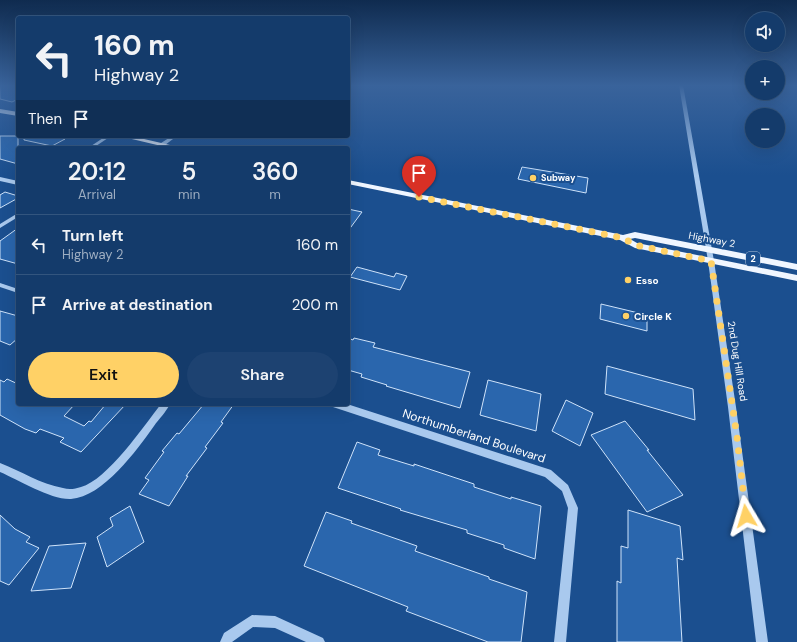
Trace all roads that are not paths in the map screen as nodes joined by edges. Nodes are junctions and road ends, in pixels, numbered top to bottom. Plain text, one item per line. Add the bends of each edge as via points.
1 (686, 115) edge
2 (106, 138) edge
3 (132, 138) edge
4 (172, 138) edge
5 (163, 144) junction
6 (93, 146) edge
7 (172, 146) edge
8 (0, 180) edge
9 (350, 182) edge
10 (16, 183) edge
11 (16, 216) edge
12 (0, 226) edge
13 (623, 238) junction
14 (709, 250) junction
15 (711, 261) junction
16 (797, 267) edge
17 (797, 278) edge
18 (0, 285) edge
19 (16, 290) edge
20 (164, 406) edge
21 (342, 406) edge
22 (0, 467) edge
23 (226, 642) edge
24 (319, 642) edge
25 (560, 642) edge
26 (762, 642) edge

1 - 14 street, 2nd Dug Hill Road
2 - 6 street
3 - 5 main road
4 - 5 street
5 - 7 main road
8 - 10 street
9 - 13 main road, Highway 2 / 2
11 - 12 street
13 - 14 main road, Highway 2 / 2 via 635,235
13 - 15 main road, Highway 2 / 2 via 635,245
14 - 15 street, 2nd Dug Hill Road
14 - 16 main road, Highway 2 / 2
15 - 17 main road, Highway 2 / 2
15 - 26 street, 2nd Dug Hill Road via 737,437
18 - 19 street
20 - 22 street via 120,463 88,489 72,495 59,493
21 - 25 street, Northumberland Boulevard via 548,473 565,488 573,508
23 - 24 street via 228,637 252,620 275,622

